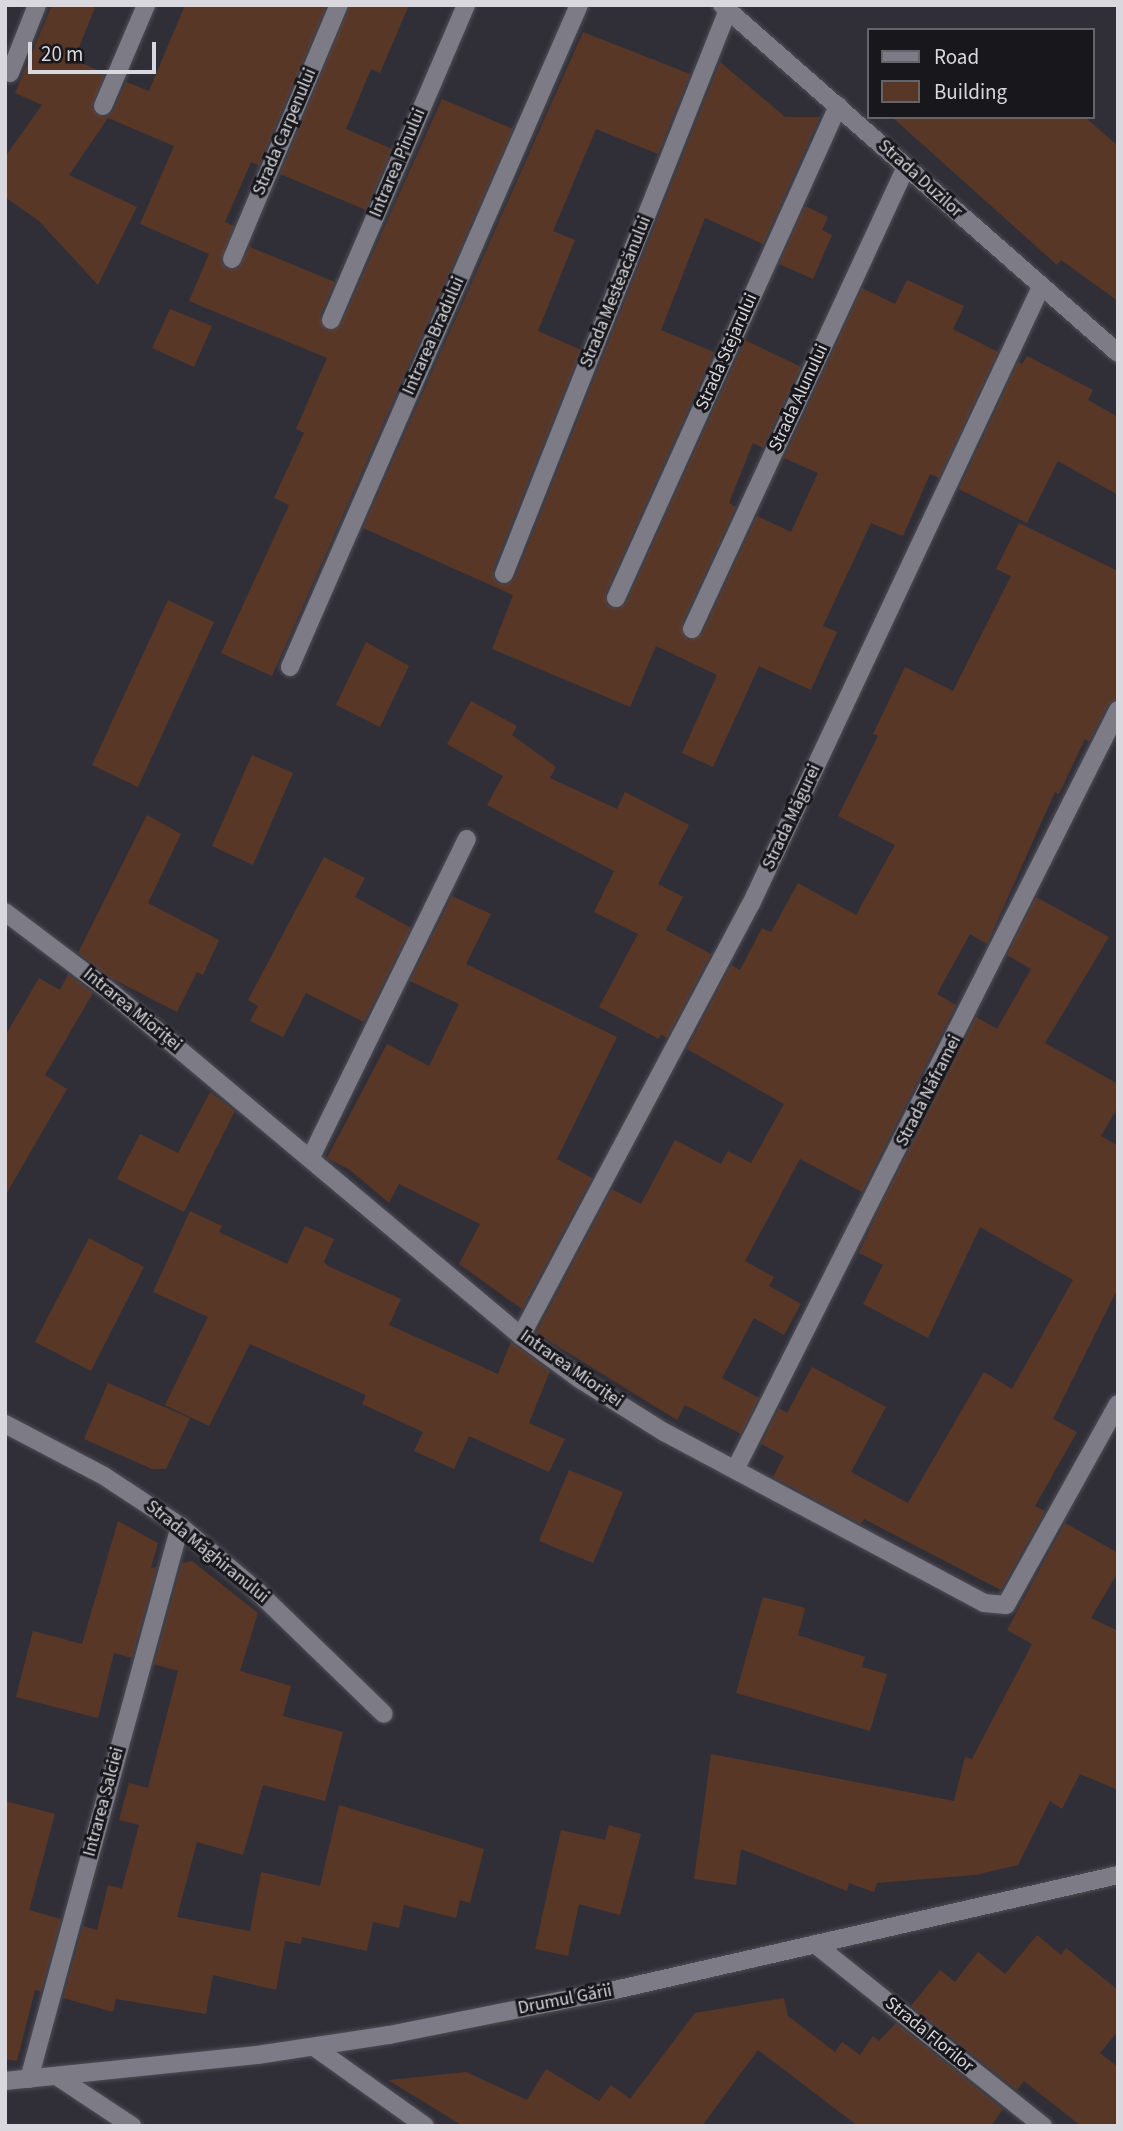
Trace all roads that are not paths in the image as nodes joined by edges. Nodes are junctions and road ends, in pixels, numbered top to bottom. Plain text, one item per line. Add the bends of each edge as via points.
1 (37, 5) edge
2 (146, 5) edge
3 (339, 5) edge
4 (466, 5) edge
5 (579, 5) edge
6 (725, 8) edge
7 (10, 73) dead end
8 (103, 106) dead end
9 (838, 106) junction
10 (906, 167) junction
11 (232, 259) dead end
12 (1041, 287) junction
13 (331, 320) dead end
14 (1118, 353) edge
15 (504, 574) dead end
16 (616, 598) dead end
17 (692, 629) dead end
18 (290, 667) dead end
19 (1118, 710) edge
20 (467, 839) dead end
21 (5, 912) edge
22 (311, 1157) junction
23 (521, 1336) junction
24 (1118, 1404) edge
25 (5, 1424) edge
26 (735, 1470) junction
27 (180, 1526) junction
28 (384, 1714) dead end
29 (1118, 1875) edge
30 (814, 1944) junction
31 (314, 2047) junction
32 (58, 2077) junction
33 (29, 2079) junction
34 (5, 2081) edge
35 (132, 2126) edge
36 (425, 2126) edge
37 (1043, 2126) edge

1 - 7 street
2 - 8 street
3 - 11 street, Strada Carpenului
4 - 13 street, Intrarea Pinului
5 - 18 street, Intrarea Bradului
6 - 9 street, Strada Duzilor
6 - 15 street, Strada Mesteacănului
9 - 10 street, Strada Duzilor
9 - 16 street, Strada Stejarului
10 - 12 street, Strada Duzilor
10 - 17 street, Strada Alunului
12 - 14 street, Strada Duzilor
12 - 23 street, Strada Măgurei via 751,904
19 - 26 street, Strada Năframei
20 - 22 street
21 - 22 street, Intrarea Mioriței via 71,960
22 - 23 street, Intrarea Mioriței
23 - 26 street, Intrarea Mioriței via 581,1380
24 - 26 street, Intrarea Mioriței via 1006,1605 984,1603
25 - 27 street, Strada Măghiranului via 104,1476
27 - 28 street, Strada Măghiranului via 258,1592
27 - 33 street, Intrarea Salciei
29 - 30 street, Drumul Gării
30 - 31 street, Drumul Gării via 615,1990
30 - 37 street, Strada Florilor
31 - 32 street, Drumul Gării
31 - 36 street
32 - 33 street, Drumul Gării
32 - 35 street
33 - 34 street, Drumul Gării

